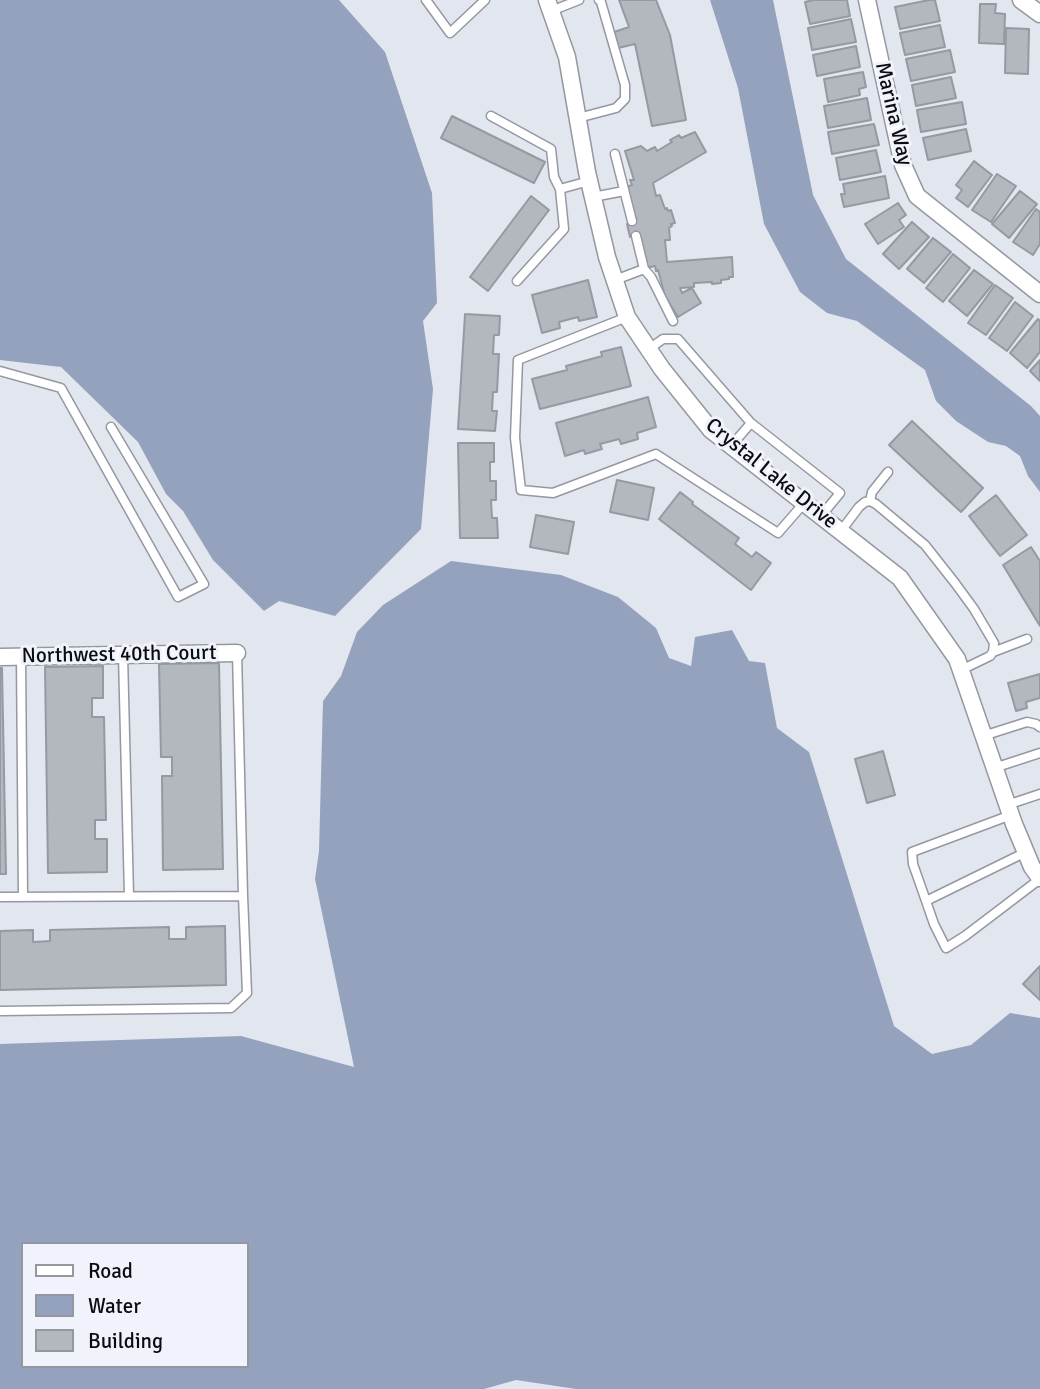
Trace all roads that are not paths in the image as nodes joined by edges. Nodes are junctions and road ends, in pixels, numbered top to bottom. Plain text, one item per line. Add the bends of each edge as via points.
1 (426, 0) edge
2 (485, 0) edge
3 (579, 0) edge
4 (599, 0) edge
5 (867, 0) edge
6 (1021, 0) edge
7 (549, 5) edge
8 (1040, 14) edge
9 (491, 116) dead end
10 (578, 118) junction
11 (615, 154) dead end
12 (560, 189) junction
13 (591, 189) junction
14 (624, 191) junction
15 (632, 221) dead end
16 (636, 236) dead end
17 (644, 269) junction
18 (615, 280) junction
19 (517, 281) dead end
20 (1040, 293) edge
21 (627, 317) junction
22 (673, 321) dead end
23 (649, 349) junction
24 (0, 371) edge
25 (751, 423) junction
26 (111, 427) dead end
27 (731, 446) junction
28 (888, 472) dead end
29 (870, 501) junction
30 (805, 502) junction
31 (821, 516) junction
32 (841, 531) junction
33 (1027, 639) dead end
34 (993, 652) junction
35 (237, 653) joint
36 (123, 655) junction
37 (0, 657) edge
38 (21, 657) junction
39 (960, 670) junction
40 (1040, 727) edge
41 (983, 736) junction
42 (1040, 753) edge
43 (994, 768) junction
44 (1040, 793) edge
45 (1009, 810) junction
46 (1026, 852) junction
47 (1039, 875) edge
48 (23, 896) junction
49 (129, 896) junction
50 (243, 896) junction
51 (0, 897) edge
52 (926, 901) junction
53 (0, 1011) edge

1 - 2 lane via 450,33
3 - 7 lane
4 - 10 lane via 625,85 625,99 616,108
5 - 20 street, Marina Way via 903,165 917,196
6 - 8 street
7 - 10 street, Crystal Lake Drive via 567,57
9 - 12 lane via 551,149
10 - 13 street, Crystal Lake Drive
11 - 14 lane
12 - 13 lane
12 - 19 lane via 564,229
13 - 14 lane
13 - 18 street, Crystal Lake Drive
14 - 15 lane
16 - 17 lane
17 - 18 lane
17 - 22 lane
18 - 21 street, Crystal Lake Drive
21 - 23 street, Crystal Lake Drive
21 - 30 lane via 518,360 515,438 521,490 553,493 656,454 778,533
23 - 25 lane via 663,339 678,339
23 - 27 street, Crystal Lake Drive via 711,430
24 - 26 lane via 61,388 178,597 204,584
25 - 27 lane
25 - 31 lane via 840,493
27 - 30 street, Crystal Lake Drive
28 - 29 lane
29 - 32 lane via 859,507
29 - 34 lane via 925,545 956,583 994,643
30 - 31 street, Crystal Lake Drive
31 - 32 street, Crystal Lake Drive
32 - 39 street, Crystal Lake Drive via 900,579 957,659
33 - 34 lane
34 - 39 lane
35 - 36 street, Northwest 40th Court
35 - 50 lane
36 - 38 street, Northwest 40th Court
36 - 49 lane
37 - 38 street, Northwest 40th Court
38 - 48 lane
39 - 41 street, Crystal Lake Drive
40 - 41 lane via 1027,722
41 - 43 street, Crystal Lake Drive
42 - 43 lane
43 - 45 street, Crystal Lake Drive
44 - 45 lane
45 - 46 street, Crystal Lake Drive
45 - 52 lane via 912,852
46 - 47 street, Crystal Lake Drive
46 - 52 lane
47 - 52 lane via 993,916 946,948
48 - 49 lane
48 - 51 lane
49 - 50 lane
50 - 53 lane via 247,993 231,1008

